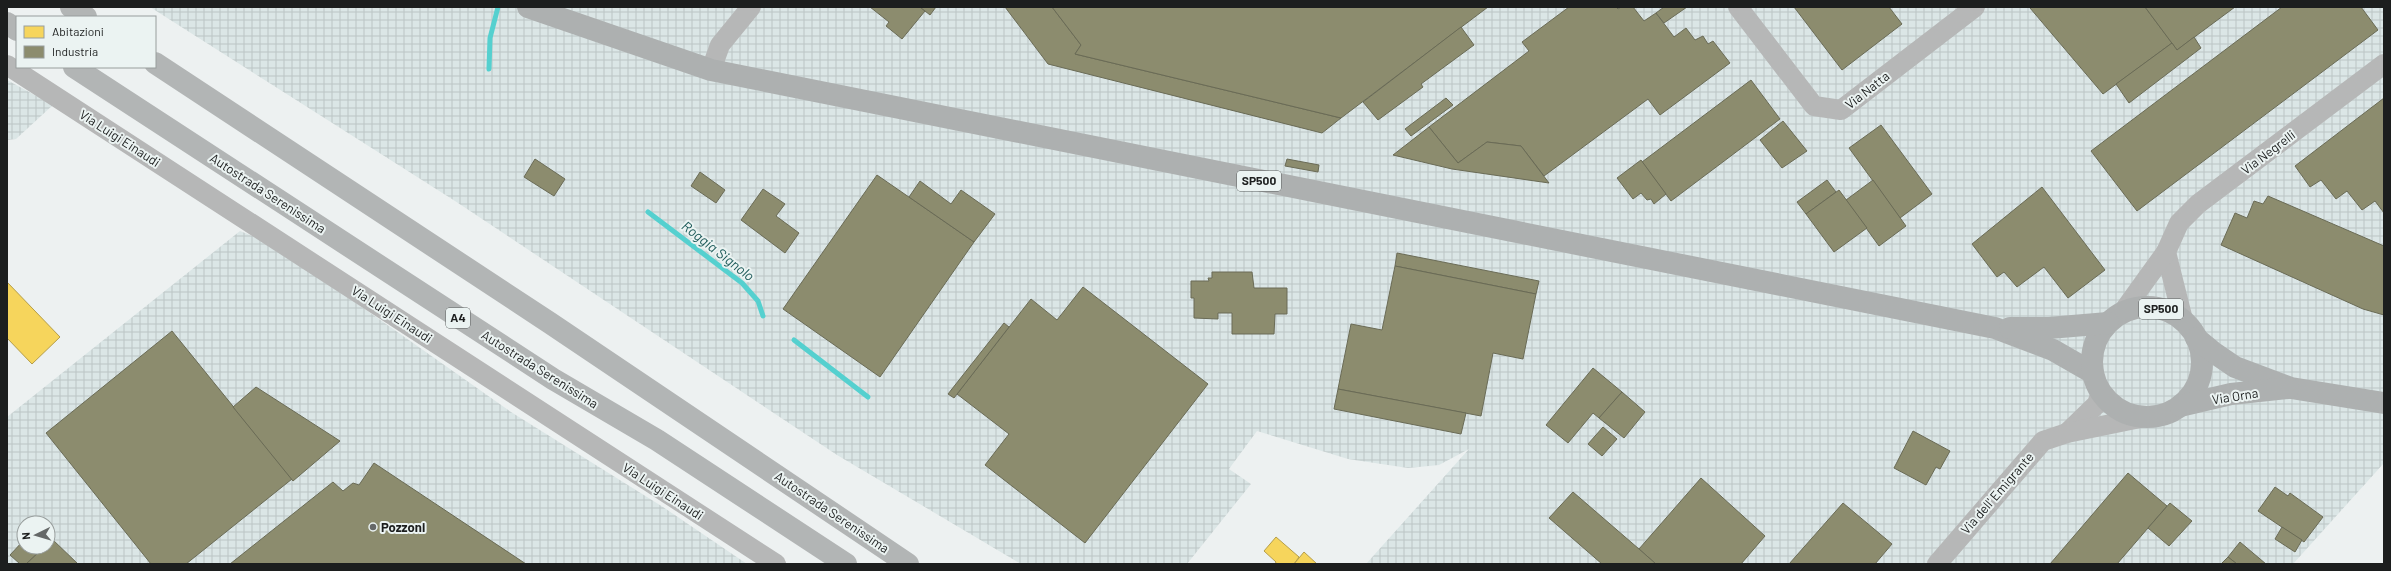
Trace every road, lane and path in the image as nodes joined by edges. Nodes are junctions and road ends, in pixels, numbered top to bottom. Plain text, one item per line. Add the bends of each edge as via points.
1 (70, 7) edge
2 (529, 7) edge
3 (751, 7) edge
4 (1738, 7) edge
5 (1975, 7) edge
6 (84, 16) edge
7 (7, 23) edge
8 (16, 29) edge
9 (156, 64) edge
10 (2384, 64) edge
11 (7, 65) edge
12 (76, 68) edge
13 (711, 70) junction
14 (2166, 252) junction
15 (2115, 318) junction
16 (2183, 320) junction
17 (1995, 328) junction
18 (2196, 338) junction
19 (2097, 383) junction
20 (2291, 388) junction
21 (2384, 403) edge
22 (2180, 406) junction
23 (2145, 417) junction
24 (2066, 433) junction
25 (776, 564) edge
26 (846, 564) edge
27 (908, 564) edge
28 (1936, 564) edge

1 - 6 highway
2 - 13 main road, SP500
3 - 13 street via 720,45
4 - 5 street, Via Natta via 1814,106 1841,110
7 - 8 highway
9 - 27 highway, Autostrada Serenissima via 544,318
10 - 14 street, Via Negrelli via 2198,204 2179,223
11 - 25 street, Via Luigi Einaudi
12 - 26 highway, Autostrada Serenissima / A4 via 553,379 657,440
13 - 17 main road, SP500
14 - 15 street, Via Negrelli
14 - 16 street
15 - 16 main road, SP500 via 2137,308 2153,307 2169,311
15 - 17 main road, SP500 via 2049,328
15 - 19 main road via 2094,347 2092,360
16 - 18 main road, SP500
17 - 19 main road, SP500 via 2053,350
18 - 20 main road, Via Orna / SP500 via 2235,366
18 - 22 main road, SP500 via 2202,356 2200,375 2193,392
19 - 23 main road, SP500 via 2120,410
19 - 24 street, Via dell' Emigrante via 2097,404
20 - 21 main road, Via Orna / SP500
20 - 22 main road, Via Orna / SP500 via 2231,394
22 - 23 main road, SP500 via 2164,414
23 - 24 street, Via dell' Emigrante
24 - 28 street, Via dell' Emigrante via 2043,441

